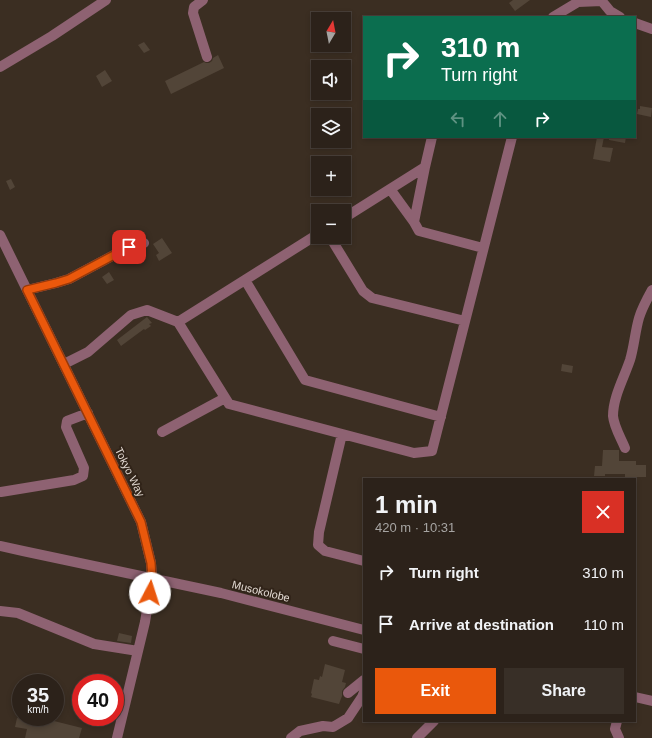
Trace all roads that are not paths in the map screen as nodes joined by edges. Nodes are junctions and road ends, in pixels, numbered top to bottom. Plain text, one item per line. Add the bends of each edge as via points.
1 (106, 0) edge
2 (203, 0) edge
3 (602, 0) edge
4 (555, 16) edge
5 (619, 16) edge
6 (636, 23) edge
7 (652, 29) edge
8 (207, 57) dead end
9 (0, 67) edge
10 (432, 138) edge
11 (512, 138) edge
12 (425, 167) junction
13 (390, 189) junction
14 (351, 214) edge
15 (414, 222) junction
16 (0, 235) edge
17 (311, 238) edge
18 (144, 243) dead end
19 (334, 244) edge
20 (483, 248) junction
21 (245, 280) junction
22 (27, 290) junction
23 (652, 290) edge
24 (465, 321) junction
25 (178, 322) junction
26 (64, 364) junction
27 (225, 398) junction
28 (88, 413) junction
29 (441, 417) junction
30 (162, 432) dead end
31 (342, 434) junction
32 (625, 448) dead end
33 (1, 492) edge
34 (0, 546) edge
35 (363, 561) edge
36 (152, 579) junction
37 (0, 611) edge
38 (363, 630) edge
39 (333, 641) dead end
40 (363, 649) edge
41 (138, 651) junction
42 (363, 681) edge
43 (348, 693) dead end
44 (363, 694) edge
45 (636, 697) edge
46 (652, 701) edge
47 (433, 722) edge
48 (617, 722) edge
49 (117, 738) edge
50 (291, 738) edge
51 (417, 738) edge
52 (620, 738) edge

1 - 9 street
2 - 8 street via 194,7 193,13
3 - 4 street via 578,2
3 - 5 street
6 - 7 street
10 - 12 street
11 - 20 street
12 - 13 street
12 - 15 street
13 - 14 street
13 - 15 street
15 - 20 street via 419,231
16 - 22 street, Tokyo Way
17 - 21 street
18 - 22 street via 129,247 69,279
19 - 24 street via 363,291 372,298
20 - 24 street
21 - 25 street
21 - 29 street via 305,380
22 - 26 street, Tokyo Way
23 - 32 street via 639,318 632,354 614,407 613,418
24 - 29 street
25 - 26 street via 147,310 131,315 88,352
25 - 27 street
26 - 28 street, Tokyo Way
27 - 30 street
27 - 31 street via 229,404
28 - 33 street via 67,421 66,427 84,468 83,476 74,480
28 - 36 street, Tokyo Way via 141,522 151,563
29 - 31 street via 432,451 414,453
31 - 35 street via 318,545 325,551
34 - 36 street, Musokolobe
36 - 38 street, Musokolobe via 221,593
36 - 41 street, Tokyo Way via 146,622
37 - 41 street via 18,613 94,644
39 - 40 street
41 - 49 street, Tokyo Way
42 - 43 street
44 - 50 street via 348,718 333,727 323,726 300,731
45 - 46 street
47 - 51 street
48 - 52 street via 616,729

